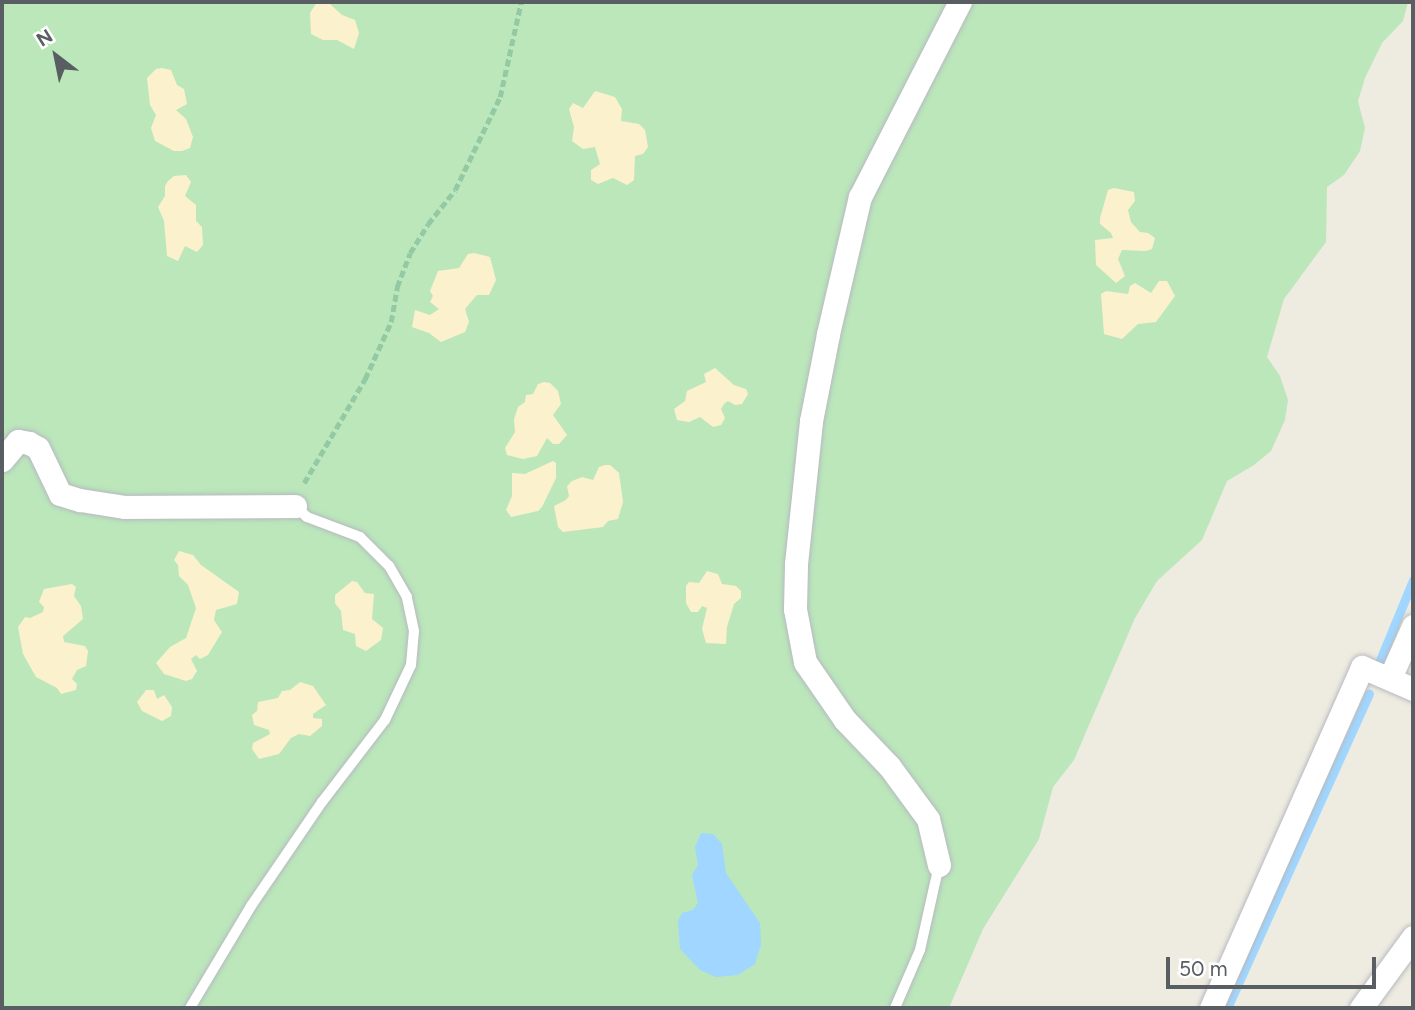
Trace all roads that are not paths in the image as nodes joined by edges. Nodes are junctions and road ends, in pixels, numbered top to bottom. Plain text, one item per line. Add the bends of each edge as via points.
1 (960, 2) edge
2 (2, 460) edge
3 (295, 506) joint
4 (1413, 626) edge
5 (1390, 678) junction
6 (1413, 690) edge
7 (939, 865) joint
8 (1413, 937) edge
9 (190, 1008) edge
10 (895, 1008) edge
11 (1211, 1008) edge
12 (1361, 1008) edge

1 - 7 street via 860,197 811,421 796,564 795,610 805,662 845,720 889,766 928,819
2 - 3 street via 18,441 29,443 38,448 60,494 80,500 125,507
3 - 9 lane via 307,517 359,537 389,566 407,597 414,631 411,665 385,720 251,906
4 - 5 street
5 - 6 street
5 - 11 street via 1362,667
7 - 10 lane via 920,950
8 - 12 street

